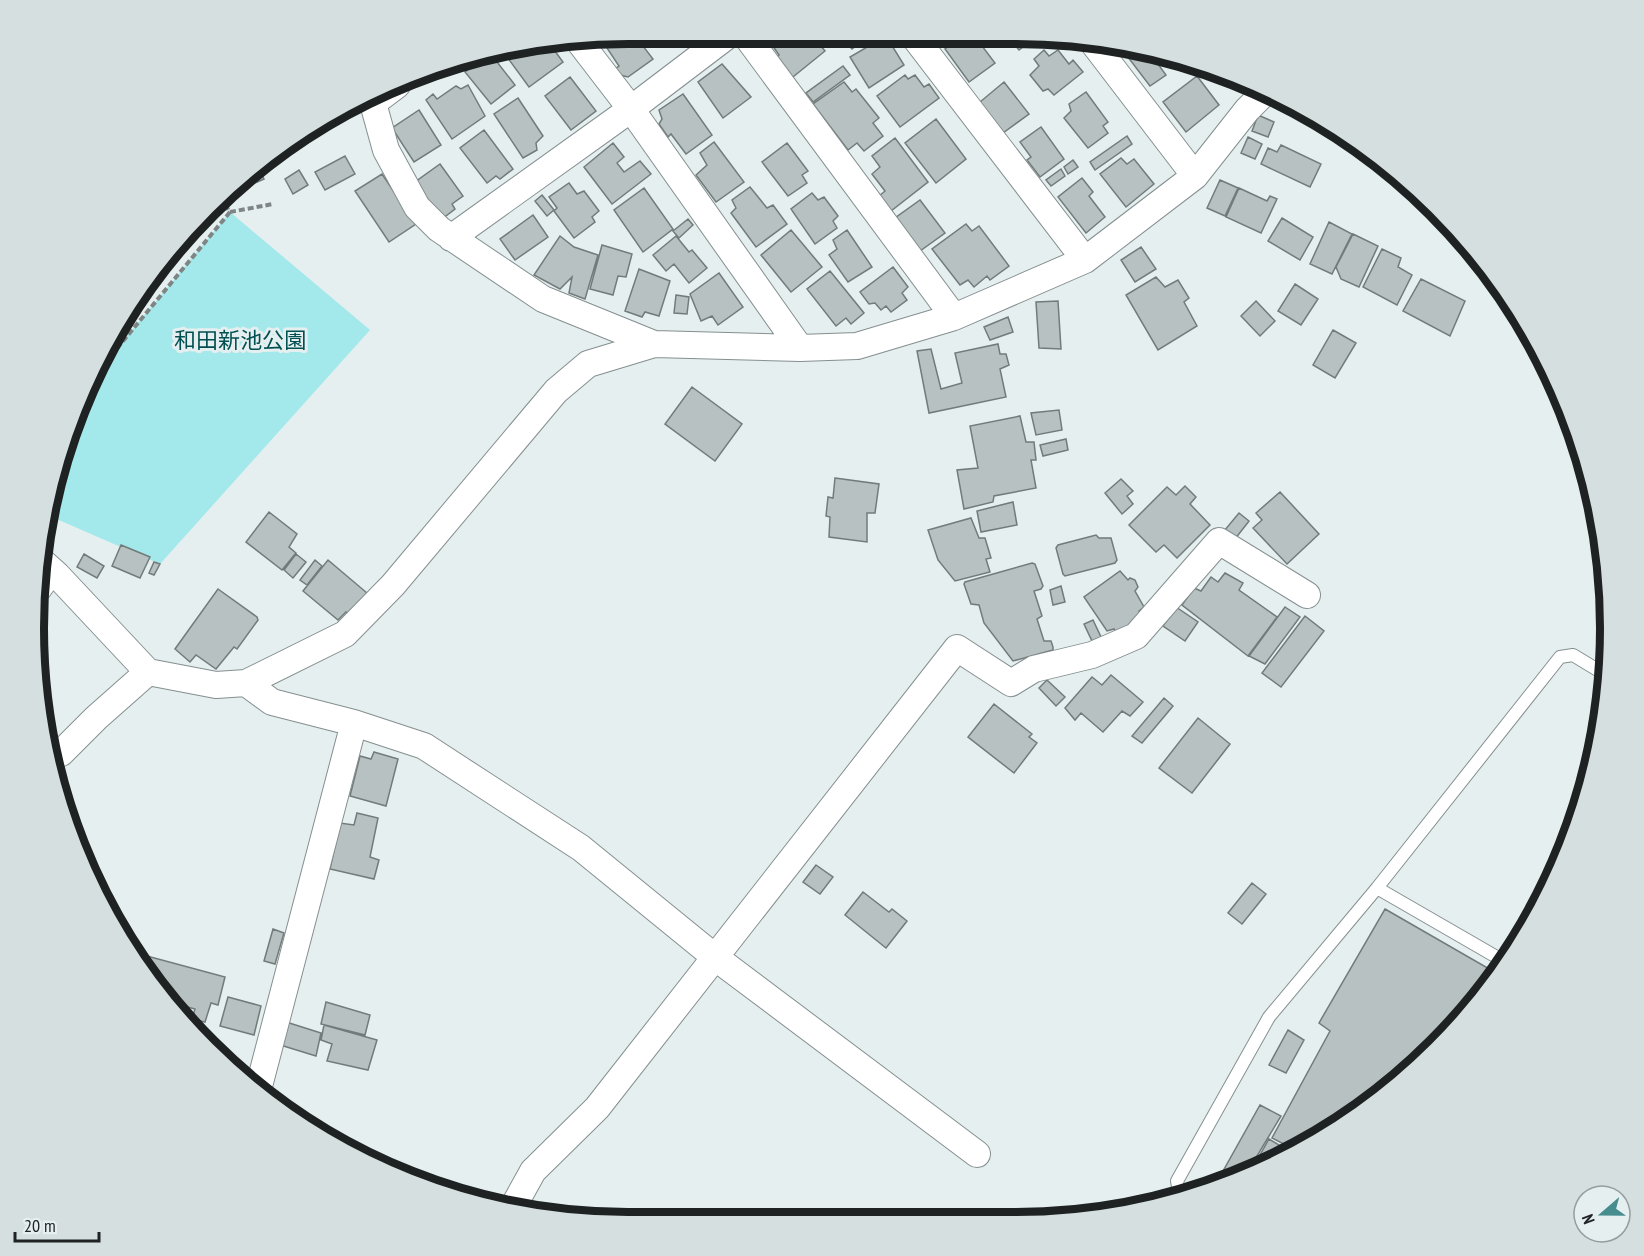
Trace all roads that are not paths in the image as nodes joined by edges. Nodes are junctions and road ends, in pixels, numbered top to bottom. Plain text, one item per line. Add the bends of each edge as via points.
1 (717, 44) edge
2 (752, 44) edge
3 (920, 44) edge
4 (582, 46) edge
5 (1099, 50) edge
6 (1260, 97) edge
7 (373, 102) edge
8 (631, 109) junction
9 (1195, 176) junction
10 (451, 238) junction
11 (1085, 260) junction
12 (954, 318) junction
13 (654, 344) junction
14 (800, 348) junction
15 (48, 566) edge
16 (57, 574) junction
17 (45, 591) edge
18 (1307, 595) dead end
19 (1599, 670) edge
20 (148, 672) junction
21 (246, 683) junction
22 (354, 723) junction
23 (58, 754) edge
24 (1377, 888) junction
25 (716, 958) junction
26 (1498, 958) edge
27 (260, 1082) edge
28 (977, 1154) dead end
29 (1179, 1189) edge
30 (516, 1201) edge

1 - 8 street
2 - 12 street
3 - 11 street
4 - 8 street
5 - 9 street
6 - 9 street
7 - 10 street via 386,150 417,207
8 - 10 street
8 - 14 street
9 - 11 street
10 - 13 street via 543,299
11 - 12 street
12 - 14 street via 857,346
13 - 14 street
13 - 21 street via 588,364 556,392 393,585 345,634
15 - 16 street
16 - 17 lane
16 - 20 street
18 - 25 street via 1219,541 1136,636 1092,655 1034,669 1011,683 957,648
19 - 24 lane via 1573,655 1560,657
20 - 21 street via 216,685
20 - 23 street
21 - 22 street via 272,702
22 - 25 street via 434,752 581,848
22 - 27 street
24 - 26 lane
24 - 29 lane via 1269,1017 1177,1180
25 - 28 street
25 - 30 street via 597,1108 533,1171

